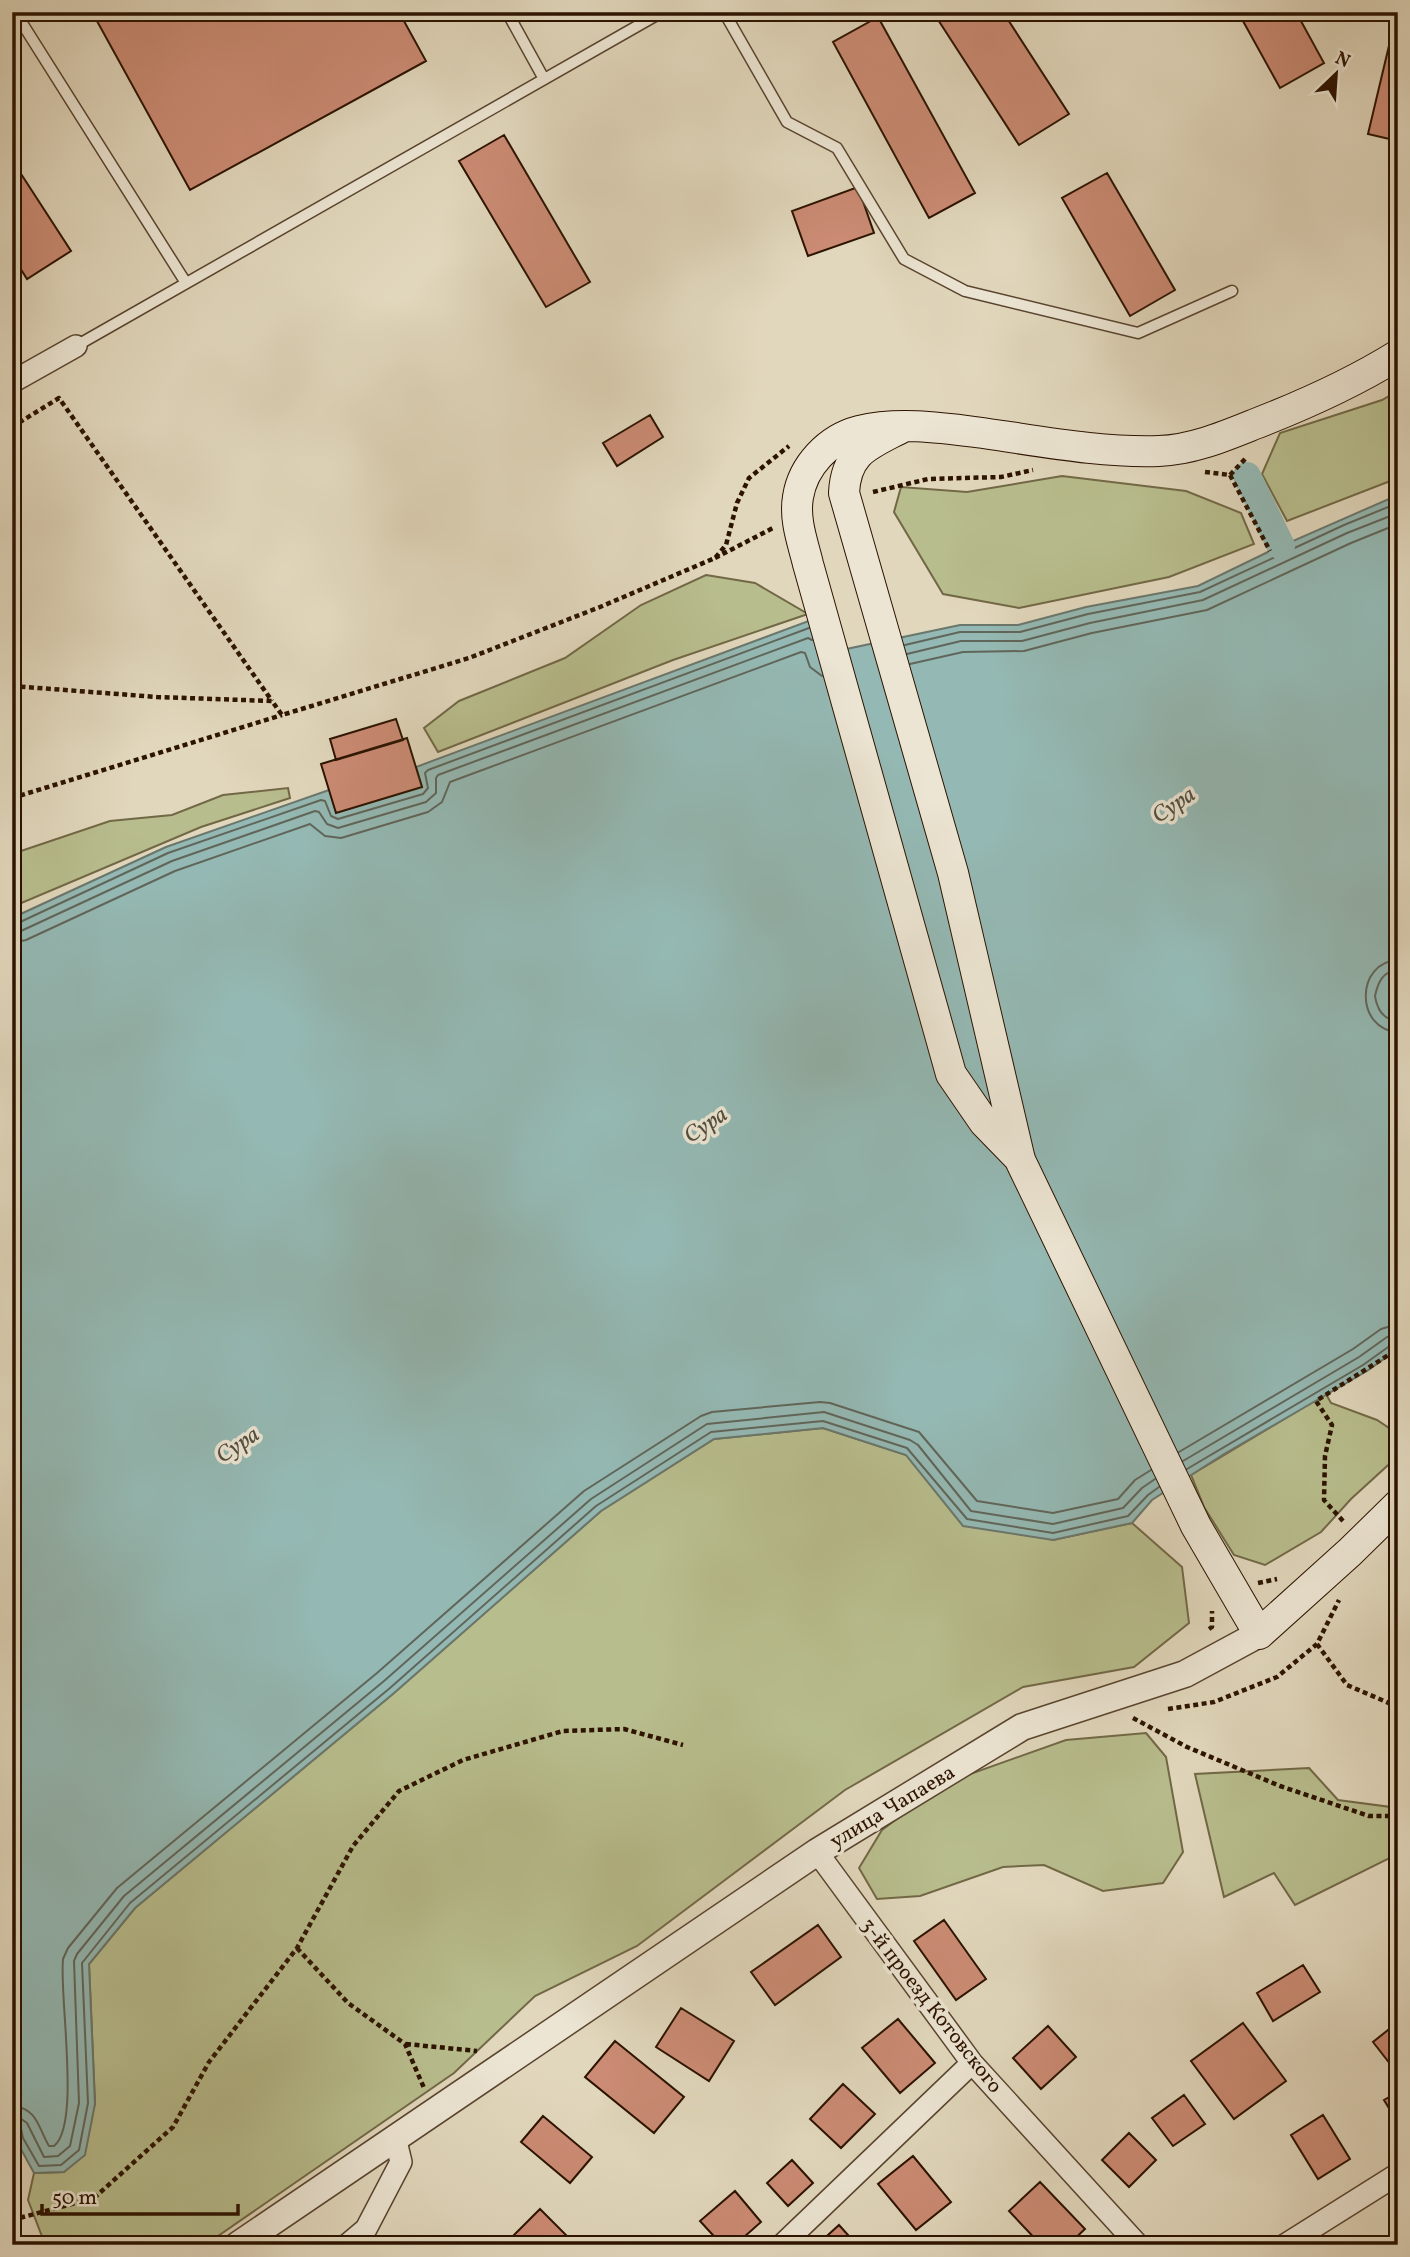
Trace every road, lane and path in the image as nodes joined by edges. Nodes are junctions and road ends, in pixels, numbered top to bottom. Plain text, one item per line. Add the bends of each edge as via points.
1 (15, 12) edge
2 (507, 12) edge
3 (662, 12) edge
4 (724, 12) edge
5 (544, 79) junction
6 (186, 283) junction
7 (1232, 291) dead end
8 (76, 346) joint
9 (1398, 355) edge
10 (12, 382) edge
11 (12, 427) edge
12 (903, 427) junction
13 (797, 440) dead end
14 (1230, 475) dead end
15 (784, 523) dead end
16 (1270, 551) dead end
17 (716, 558) junction
18 (12, 686) edge
19 (272, 701) junction
20 (282, 715) junction
21 (12, 798) edge
22 (1020, 1160) junction
23 (1398, 1349) edge
24 (1398, 1505) edge
25 (1348, 1527) dead end
26 (1281, 1577) dead end
27 (1254, 1583) dead end
28 (1213, 1600) dead end
29 (1340, 1600) dead end
30 (1204, 1634) dead end
31 (1259, 1634) junction
32 (1317, 1644) junction
33 (1101, 1701) junction
34 (1398, 1707) edge
35 (1157, 1711) dead end
36 (683, 1745) dead end
37 (1398, 1816) edge
38 (817, 1852) junction
39 (298, 1948) junction
40 (405, 2044) junction
41 (516, 2056) junction
42 (972, 2063) junction
43 (433, 2111) junction
44 (395, 2137) junction
45 (1398, 2174) edge
46 (12, 2220) edge
47 (238, 2245) edge
48 (347, 2245) edge
49 (782, 2245) edge
50 (1138, 2245) edge
51 (1284, 2245) edge

1 - 6 lane
2 - 5 lane
3 - 5 lane
4 - 7 lane via 786,121 837,148 904,259 965,291 1138,333
5 - 6 lane
6 - 8 lane
8 - 10 street
9 - 12 main road via 1304,405 1226,436 1160,451
11 - 19 path via 59,398
12 - 22 main road via 866,447 851,462 844,493 953,873
12 - 22 main road via 856,432 814,459 803,477 797,517 950,1074 984,1122
13 - 17 path via 749,478 726,545
14 - 16 path
15 - 17 path
17 - 20 path via 469,657
18 - 19 path
19 - 20 path
20 - 21 path
22 - 31 main road via 1196,1526
23 - 25 path via 1316,1401 1332,1425 1325,1456 1324,1500
24 - 31 main road, улица Чапаева
26 - 27 path
28 - 30 path via 1212,1627
29 - 32 path
31 - 33 street, улица Чапаева via 1185,1674
32 - 34 path via 1347,1685
32 - 35 path via 1277,1676 1214,1702
33 - 37 path via 1187,1746 1280,1786 1368,1816
33 - 38 street, улица Чапаева via 1021,1727
36 - 39 path via 624,1729 563,1731 463,1760 399,1791 353,1846
38 - 41 street, улица Чапаева
38 - 42 street, 3-й проезд Котовского
39 - 40 path via 348,2003
39 - 46 path via 209,2062 173,2127 94,2198
40 - 41 path
40 - 43 path
41 - 43 street, улица Чапаева
42 - 49 street
42 - 50 street, 3-й проезд Котовского
43 - 44 street, улица Чапаева
44 - 47 street, улица Чапаева
44 - 48 street via 401,2162 366,2229
45 - 51 street

